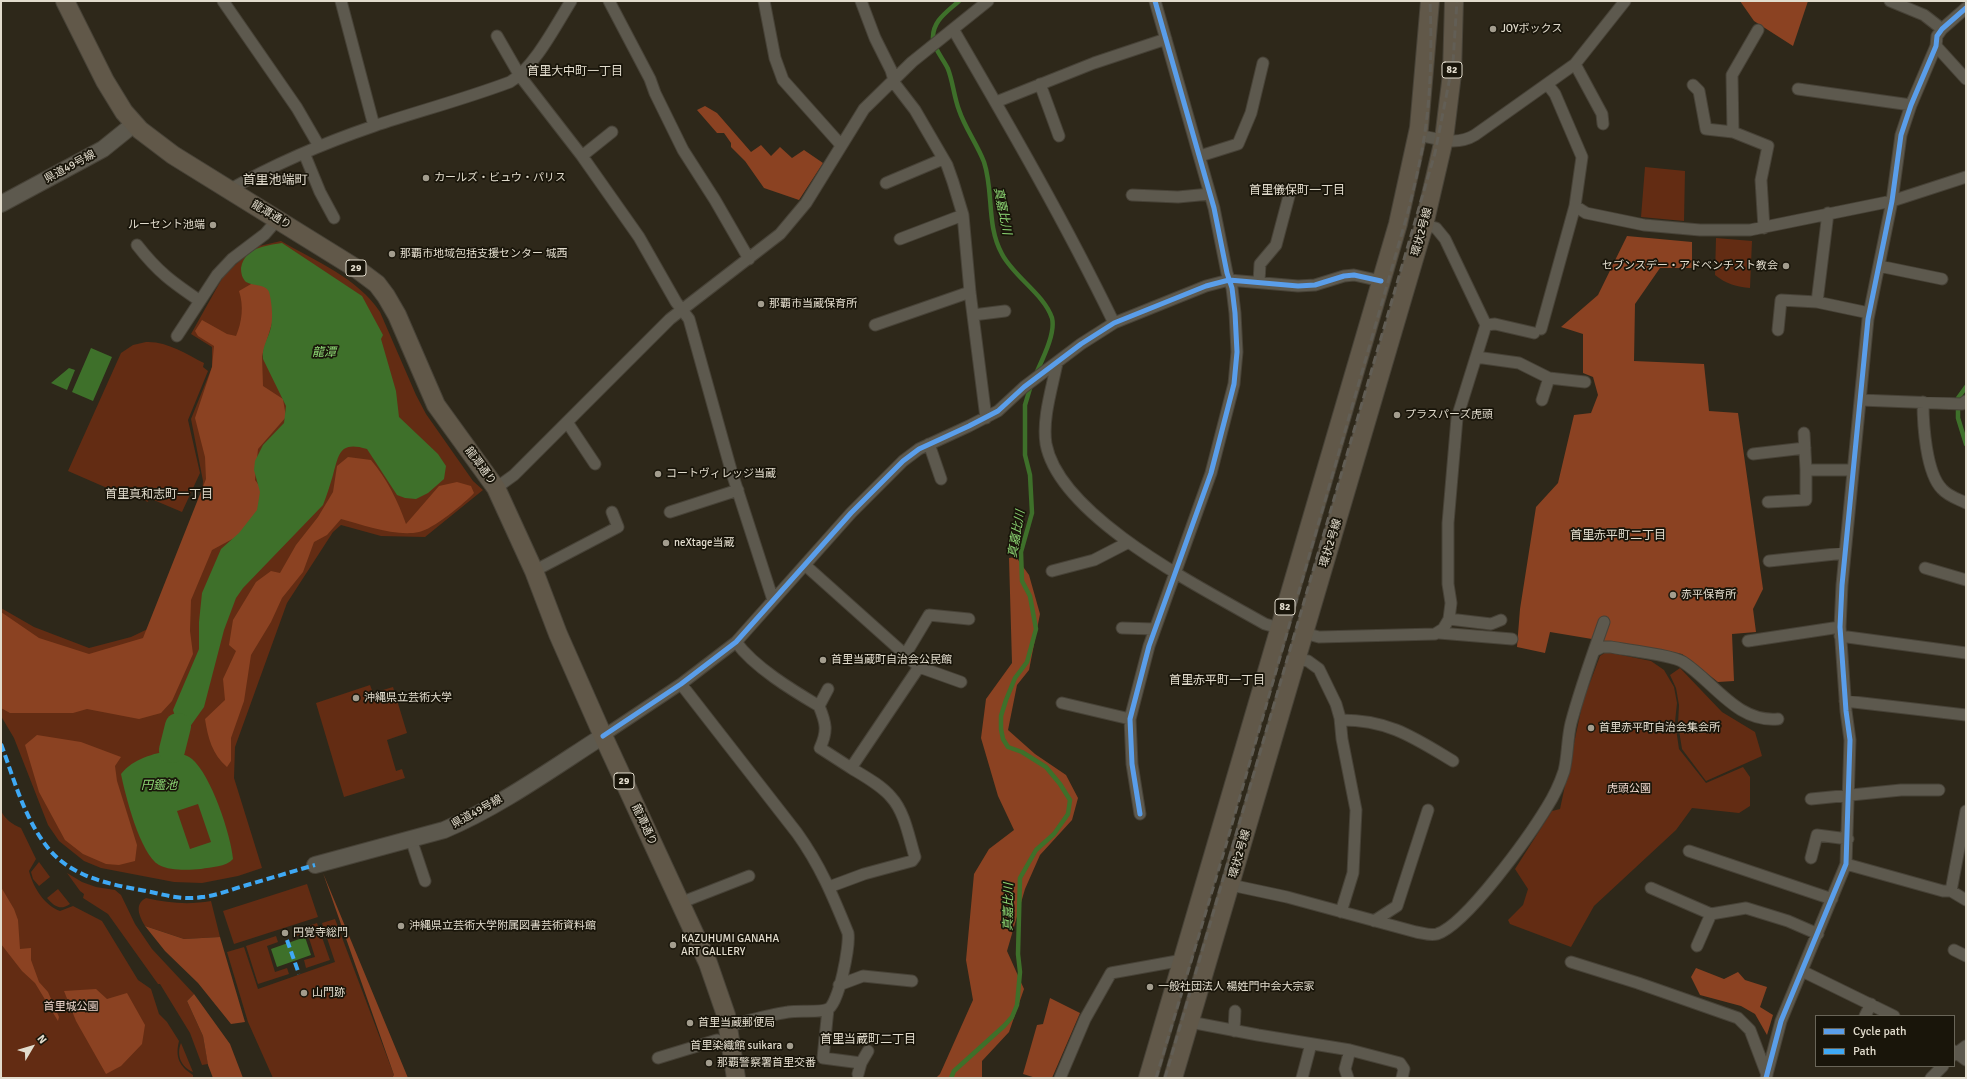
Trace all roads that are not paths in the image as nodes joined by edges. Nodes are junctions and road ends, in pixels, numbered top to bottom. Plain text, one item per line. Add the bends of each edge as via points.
1 (65, 1) edge
2 (223, 1) edge
3 (341, 1) edge
4 (571, 1) edge
5 (609, 1) edge
6 (764, 1) edge
7 (861, 1) edge
8 (988, 1) edge
9 (1155, 1) edge
10 (1430, 1) edge
11 (1454, 1) edge
12 (1625, 1) edge
13 (1890, 1) edge
14 (1966, 8) edge
15 (953, 29) junction
16 (1942, 29) junction
17 (1758, 30) dead end
18 (497, 36) dead end
19 (1166, 39) junction
20 (1936, 46) junction
21 (1263, 63) dead end
22 (1575, 64) junction
23 (520, 76) junction
24 (893, 79) junction
25 (1966, 79) edge
26 (1040, 84) junction
27 (1548, 85) junction
28 (1693, 85) dead end
29 (1798, 89) dead end
30 (996, 102) junction
31 (1911, 105) junction
32 (134, 124) junction
33 (1603, 124) dead end
34 (374, 126) junction
35 (612, 132) dead end
36 (1733, 132) junction
37 (1059, 136) dead end
38 (1418, 136) junction
39 (1444, 140) junction
40 (841, 145) junction
41 (319, 146) junction
42 (304, 153) junction
43 (582, 156) junction
44 (1200, 156) junction
45 (943, 159) junction
46 (1966, 177) edge
47 (886, 183) dead end
48 (229, 190) junction
49 (1210, 194) junction
50 (1132, 195) dead end
51 (1290, 196) dead end
52 (1892, 201) junction
53 (1, 204) edge
54 (1575, 206) junction
55 (1828, 213) junction
56 (963, 215) junction
57 (334, 218) dead end
58 (278, 219) junction
59 (1424, 225) junction
60 (1764, 228) junction
61 (900, 239) dead end
62 (137, 245) dead end
63 (749, 259) junction
64 (1879, 266) junction
65 (1942, 279) dead end
66 (1229, 280) junction
67 (1381, 281) junction
68 (1259, 282) junction
69 (970, 292) junction
70 (200, 301) junction
71 (1817, 302) junction
72 (682, 310) junction
73 (1005, 311) dead end
74 (1870, 313) junction
75 (974, 315) junction
76 (1114, 323) junction
77 (875, 325) dead end
78 (1486, 325) junction
79 (1778, 330) dead end
80 (177, 336) dead end
81 (1476, 357) junction
82 (1054, 365) junction
83 (1549, 378) junction
84 (1585, 382) dead end
85 (1542, 400) dead end
86 (1860, 400) junction
87 (1923, 402) junction
88 (1961, 403) edge
89 (986, 418) junction
90 (567, 422) junction
91 (1804, 433) dead end
92 (929, 444) junction
93 (1805, 448) junction
94 (1752, 454) dead end
95 (595, 464) dead end
96 (1806, 470) junction
97 (1853, 470) junction
98 (941, 479) dead end
99 (496, 488) junction
100 (738, 490) junction
101 (1768, 502) dead end
102 (1966, 503) edge
103 (612, 512) dead end
104 (670, 512) dead end
105 (1127, 543) junction
106 (1845, 553) junction
107 (1769, 561) dead end
108 (805, 565) junction
109 (1925, 568) dead end
110 (534, 571) junction
111 (1052, 571) dead end
112 (1176, 574) junction
113 (1966, 580) edge
114 (773, 600) junction
115 (969, 619) dead end
116 (1449, 619) junction
117 (1501, 620) dead end
118 (1604, 622) dead end
119 (1122, 628) dead end
120 (1279, 628) junction
121 (1155, 629) junction
122 (1840, 631) junction
123 (1304, 633) junction
124 (1439, 633) junction
125 (1512, 639) dead end
126 (1748, 641) dead end
127 (736, 642) junction
128 (1594, 651) junction
129 (1966, 653) edge
130 (905, 655) junction
131 (1296, 659) junction
132 (919, 668) junction
133 (961, 682) dead end
134 (681, 684) junction
135 (828, 689) dead end
136 (1845, 701) junction
137 (1062, 703) dead end
138 (819, 706) junction
139 (1966, 715) edge
140 (1130, 719) junction
141 (1778, 719) dead end
142 (1341, 720) junction
143 (603, 736) junction
144 (1454, 761) dead end
145 (851, 768) junction
146 (1939, 790) dead end
147 (1849, 796) junction
148 (1811, 799) dead end
149 (1428, 810) dead end
150 (1966, 811) edge
151 (1140, 814) dead end
152 (1964, 828) edge
153 (411, 839) junction
154 (1848, 839) junction
155 (1689, 851) dead end
156 (1811, 858) dead end
157 (1846, 864) junction
158 (315, 865) dead end
159 (749, 876) dead end
160 (426, 881) dead end
161 (1231, 885) junction
162 (829, 887) junction
163 (1651, 888) dead end
164 (1951, 891) junction
165 (1832, 899) junction
166 (1966, 900) edge
167 (680, 903) junction
168 (1341, 912) junction
169 (1711, 914) junction
170 (1374, 921) junction
171 (1818, 934) junction
172 (1697, 946) dead end
173 (1954, 950) dead end
174 (1966, 956) edge
175 (1183, 960) junction
176 (1571, 962) dead end
177 (1802, 971) junction
178 (912, 981) dead end
179 (839, 985) junction
180 (1870, 1004) junction
181 (828, 1009) junction
182 (1235, 1011) dead end
183 (1865, 1015) edge
184 (1892, 1015) edge
185 (1190, 1022) junction
186 (1234, 1031) junction
187 (723, 1033) junction
188 (1311, 1044) junction
189 (1966, 1046) edge
190 (868, 1050) dead end
191 (1350, 1050) junction
192 (1955, 1053) edge
193 (658, 1058) dead end
194 (1966, 1060) edge
195 (1942, 1067) edge
196 (1767, 1077) edge
197 (736, 1078) edge
198 (1060, 1078) edge
199 (1148, 1078) edge
200 (1173, 1078) edge
201 (1302, 1078) edge
202 (1348, 1078) edge
203 (1402, 1078) edge
204 (1931, 1078) edge

1 - 32 main road, 龍潭通り / 29 via 105,81
2 - 41 street via 297,108
3 - 34 street
4 - 23 street
5 - 63 street via 650,79 683,150
6 - 40 street via 775,58 783,80
7 - 24 street
8 - 15 street
9 - 19 street
10 - 38 main road, 82
11 - 39 main road, 環状2号線 / 82 via 1452,74
12 - 22 street
13 - 16 street via 1924,15
14 - 16 street
15 - 24 street
15 - 30 street
16 - 20 street via 1937,36
17 - 36 street via 1732,75
18 - 23 street
19 - 26 street
19 - 44 street
20 - 25 street
20 - 31 street
21 - 44 street via 1251,113 1238,144
22 - 27 street
22 - 33 street via 1602,114
23 - 34 street via 493,89
23 - 43 street
24 - 40 street via 864,108
24 - 45 street via 915,110
26 - 30 street
26 - 37 street
27 - 39 street via 1466,141
27 - 54 street via 1555,94 1582,157
28 - 36 street via 1699,90 1706,129
29 - 31 street
30 - 76 street via 1072,238
31 - 52 street via 1901,135
32 - 48 main road, 龍潭通り / 29 via 173,155
32 - 53 main road, 県道49号線 via 103,149
34 - 41 street
35 - 43 street
36 - 60 street via 1768,146 1761,180
38 - 39 street
38 - 67 main road, 82 via 1398,224
39 - 59 main road, 環状2号線 / 82
40 - 63 street via 792,222
41 - 42 street
42 - 48 street
42 - 57 street
43 - 72 street via 639,237
44 - 49 street
45 - 47 street
45 - 56 street
46 - 52 street
48 - 58 main road, 龍潭通り / 29
49 - 50 street via 1178,197
49 - 66 street
51 - 68 street via 1276,245 1260,264
52 - 55 street
52 - 64 street
54 - 60 street via 1586,213 1644,225 1722,231
54 - 78 street via 1537,331 1495,324
55 - 60 street
55 - 71 street
56 - 61 street
56 - 69 street
58 - 70 street via 265,234 229,262
58 - 99 main road, 龍潭通り / 29 via 381,288 397,315 436,405
59 - 78 street via 1436,228 1441,233
59 - 123 main road, 環状2号線 / 82
62 - 70 street via 164,276
63 - 72 street
64 - 65 street
64 - 74 street
66 - 68 street
66 - 76 street via 1206,286
66 - 112 street via 1236,313 1237,352 1234,384 1211,473
67 - 68 street via 1354,275 1307,286
67 - 120 main road, 82
69 - 75 street
69 - 77 street
70 - 80 street
71 - 74 street
71 - 79 street via 1781,300
72 - 90 street
72 - 100 street via 689,319
73 - 75 street
74 - 86 street
75 - 89 street
76 - 82 street
78 - 81 street
81 - 83 street via 1519,363
81 - 116 street via 1457,418 1448,522 1448,584 1451,603
82 - 89 street
82 - 105 street via 1046,433 1049,456 1069,489
83 - 84 street
83 - 85 street
86 - 87 street
86 - 97 street
87 - 88 street
87 - 102 street via 1924,430 1935,476 1941,488
89 - 92 street
90 - 95 street
90 - 99 street via 514,475
91 - 93 street
92 - 98 street
92 - 108 street via 909,456 889,474
93 - 94 street
93 - 96 street
96 - 97 street
96 - 101 street via 1806,500
97 - 106 street
99 - 110 main road, 龍潭通り / 29
100 - 104 street
100 - 114 street
103 - 110 street via 618,527
105 - 111 street via 1094,560
105 - 112 street
106 - 107 street
106 - 122 street
108 - 114 street
108 - 130 street
109 - 113 street
110 - 143 main road, 龍潭通り / 29 via 558,634
112 - 120 street via 1265,624
112 - 121 street
114 - 127 street
115 - 130 street via 929,615
116 - 117 street via 1491,624
116 - 124 street
118 - 128 street
119 - 121 street
120 - 175 main road, 82
121 - 140 street
122 - 126 street
122 - 129 street
122 - 136 street
123 - 124 street via 1319,637
123 - 131 main road, 環状2号線 / 82
124 - 125 street
127 - 134 street
127 - 138 street via 774,677
128 - 141 street via 1602,647 1611,647 1682,662 1732,705 1758,718
128 - 170 street via 1571,725 1564,771 1552,798 1519,848 1470,908 1437,934 1429,935
130 - 132 street
131 - 142 street via 1308,661 1319,669
131 - 161 main road, 環状2号線 / 82
132 - 133 street
132 - 145 street
134 - 143 street
134 - 162 street via 797,833 814,857
135 - 138 street
136 - 139 street
136 - 147 street via 1850,740
137 - 140 street
138 - 145 street via 824,718 826,736 820,748
140 - 151 street via 1132,764
142 - 144 street via 1391,727
142 - 168 street via 1342,739 1356,810 1353,873
143 - 153 main road, 県道49号線 via 471,818 444,830
143 - 167 main road, 龍潭通り / 29
145 - 162 street via 891,796 902,816 915,857 912,862 864,874
146 - 147 street via 1901,790
147 - 148 street
147 - 154 street
149 - 170 street via 1397,906
150 - 152 street
152 - 164 street
153 - 158 main road, 県道49号線
153 - 160 street
154 - 156 street via 1817,835
154 - 157 street
155 - 165 street
157 - 164 street
157 - 165 street
159 - 167 street
161 - 168 street
161 - 185 main road, 環状2号線 / 82
162 - 179 street via 849,941
163 - 169 street
164 - 166 street
165 - 171 street
167 - 187 main road, 龍潭通り / 29 via 708,963 722,1004
168 - 170 street
169 - 171 street via 1746,908 1788,921
169 - 172 street
171 - 177 street
173 - 174 street
175 - 198 street via 1111,973 1085,1019
175 - 199 main road, 82
176 - 196 street via 1738,1018 1750,1030
177 - 180 street
177 - 196 street via 1781,1021
178 - 179 street via 863,976
179 - 181 street via 833,1005
180 - 183 street
180 - 184 street
181 - 187 street via 788,1012
181 - 190 street via 823,1058 860,1069
182 - 186 street
185 - 186 street
185 - 200 main road, 環状2号線 / 82
186 - 188 street
187 - 193 street
187 - 197 main road, 龍潭通り / 29
188 - 191 street
188 - 201 street
189 - 192 street
191 - 202 street via 1345,1069
191 - 203 street via 1400,1063 1404,1069
192 - 194 street
195 - 204 street

